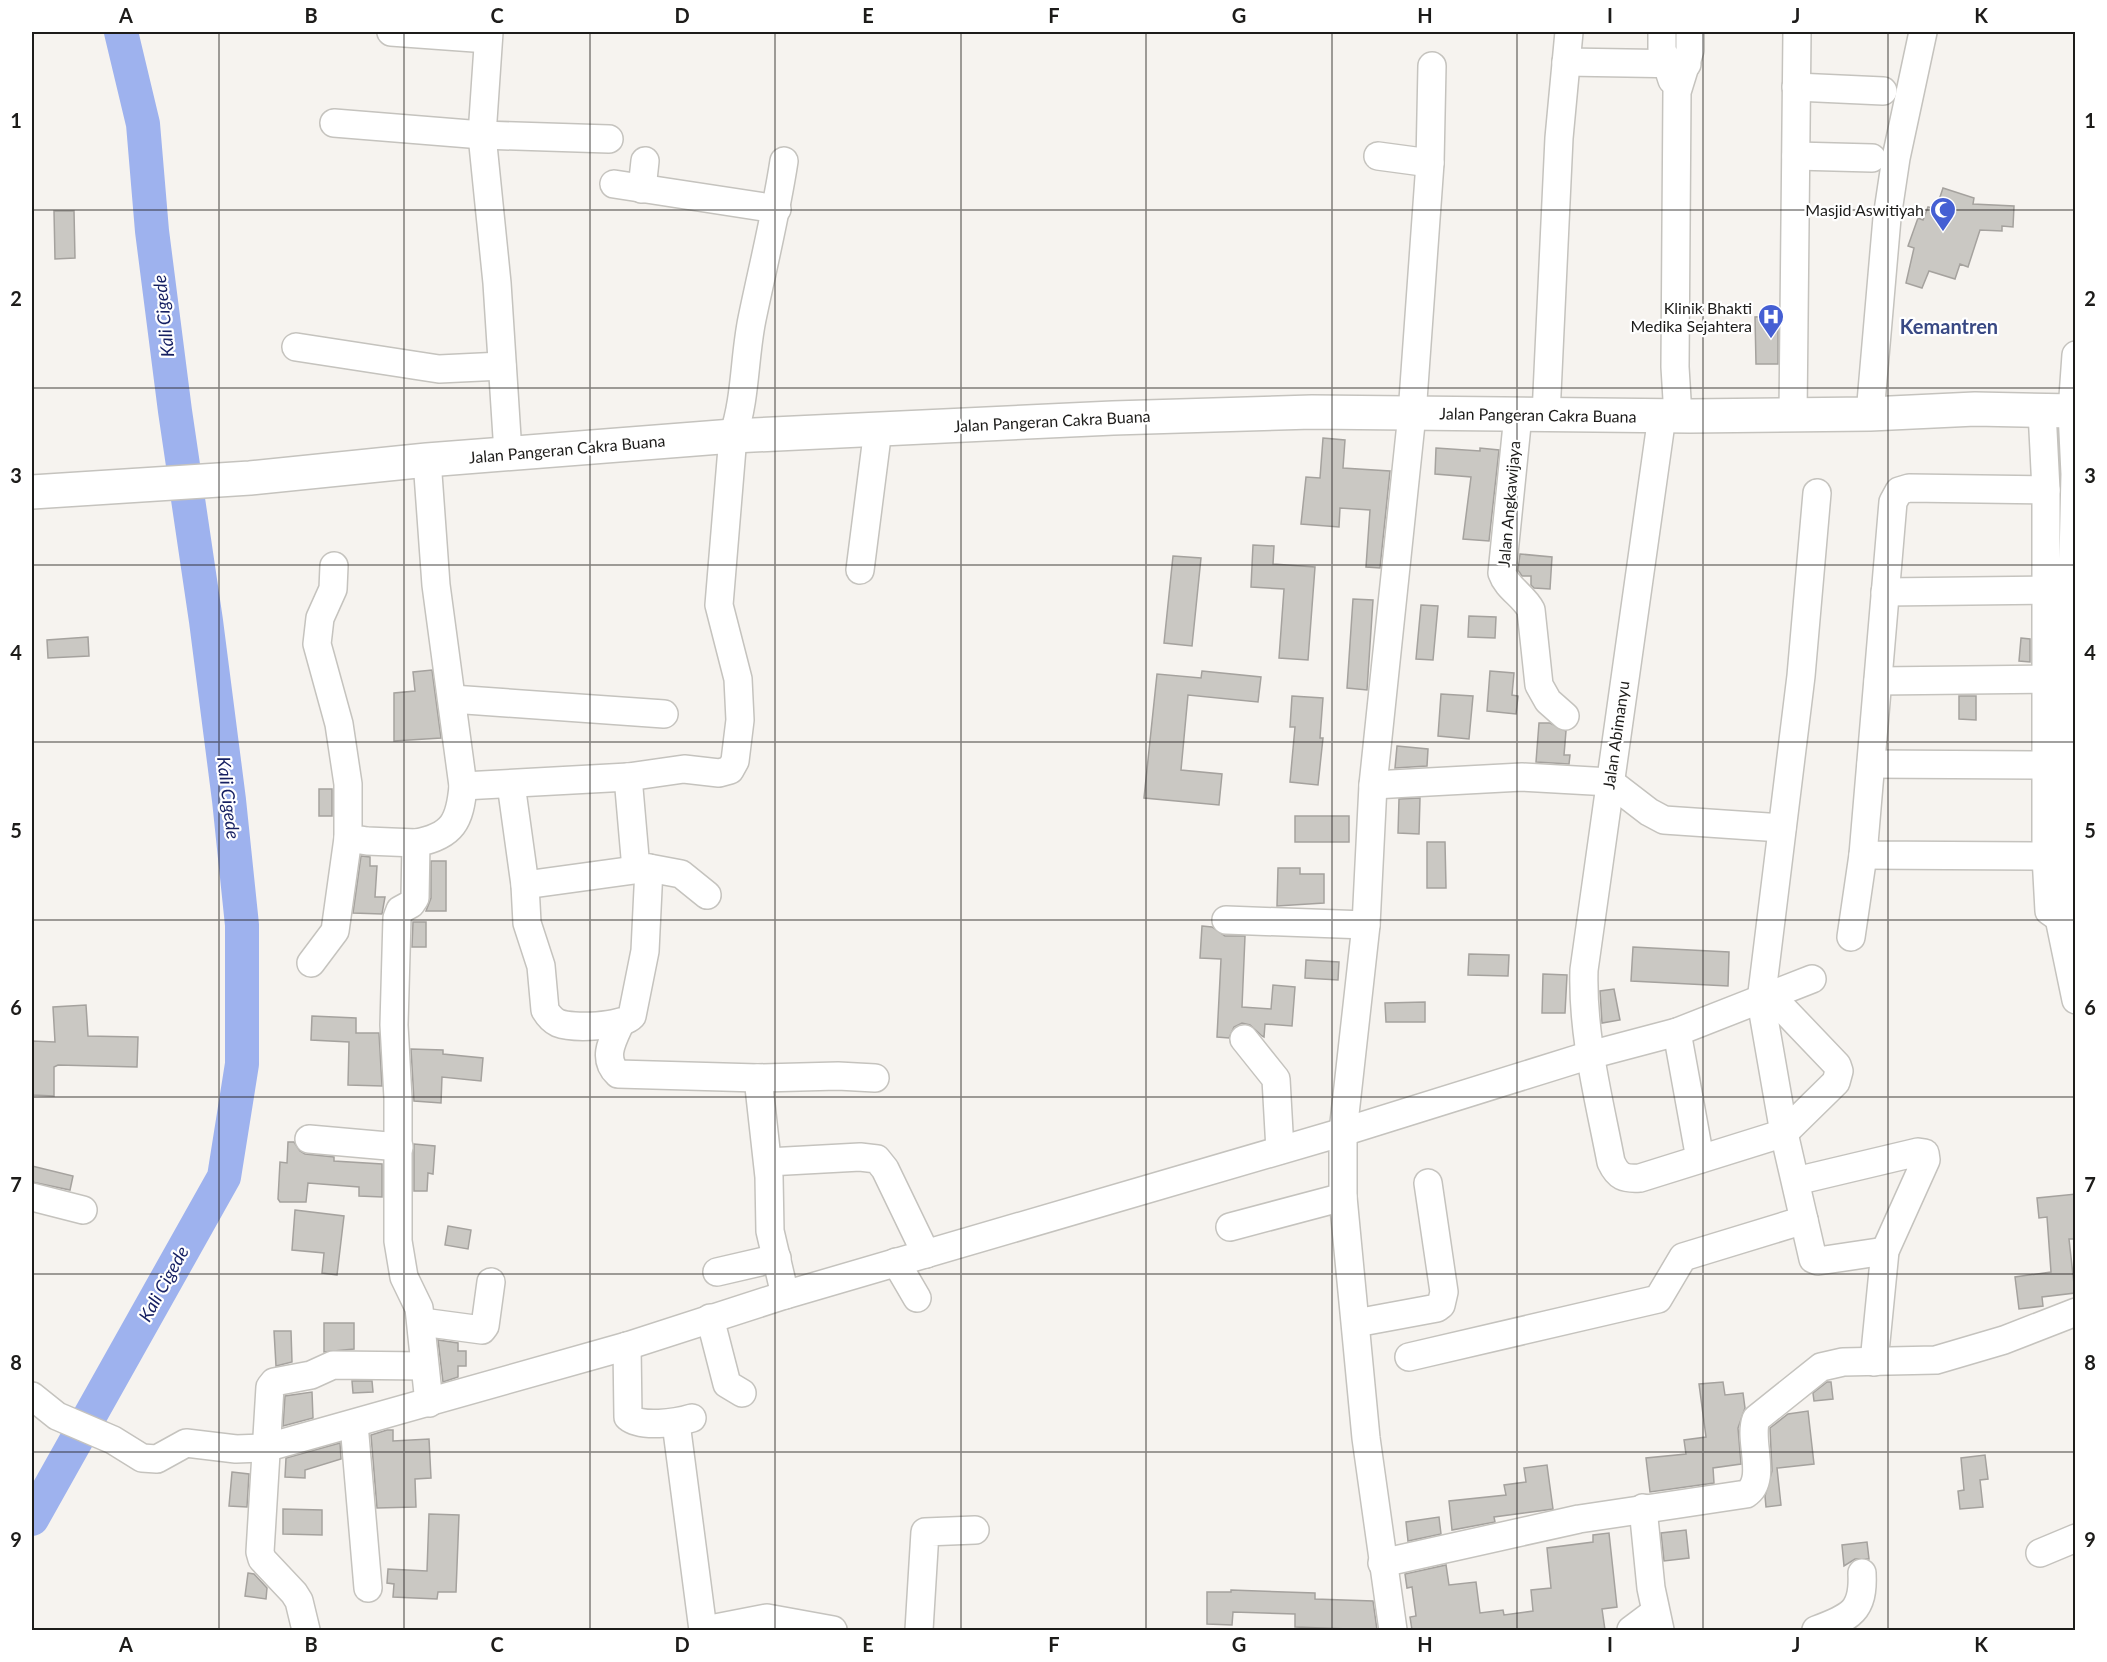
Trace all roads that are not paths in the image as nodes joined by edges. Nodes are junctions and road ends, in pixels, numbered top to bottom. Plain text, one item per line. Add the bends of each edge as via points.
1 (391, 32) edge
2 (1569, 32) edge
3 (1662, 32) edge
4 (1690, 32) edge
5 (1797, 32) edge
6 (1923, 32) edge
7 (489, 35) edge
8 (1566, 62) junction
9 (1676, 63) junction
10 (1432, 66) dead end
11 (1796, 87) junction
12 (1883, 91) dead end
13 (334, 123) dead end
14 (482, 135) junction
15 (609, 139) dead end
16 (1378, 156) dead end
17 (1796, 156) junction
18 (1872, 158) dead end
19 (645, 161) dead end
20 (784, 161) dead end
21 (1430, 163) junction
22 (614, 184) dead end
23 (642, 189) junction
24 (777, 209) junction
25 (296, 347) dead end
26 (2076, 355) edge
27 (502, 366) junction
28 (2063, 411) edge
29 (1412, 414) junction
30 (1870, 414) junction
31 (1532, 415) junction
32 (1793, 415) junction
33 (1670, 416) junction
34 (878, 429) junction
35 (733, 436) junction
36 (508, 453) junction
37 (428, 460) junction
38 (2046, 490) junction
39 (32, 492) edge
40 (1817, 493) dead end
41 (334, 566) dead end
42 (860, 570) dead end
43 (2045, 590) junction
44 (1885, 592) junction
45 (2045, 680) junction
46 (1878, 681) junction
47 (452, 699) junction
48 (664, 714) dead end
49 (1565, 716) dead end
50 (1871, 764) junction
51 (2046, 765) junction
52 (628, 777) junction
53 (1610, 782) junction
54 (511, 784) junction
55 (1373, 785) junction
56 (464, 786) junction
57 (1782, 828) junction
58 (348, 837) junction
59 (416, 843) junction
60 (1863, 855) junction
61 (2046, 856) junction
62 (642, 869) junction
63 (525, 885) junction
64 (707, 895) dead end
65 (2059, 918) junction
66 (1226, 920) dead end
67 (1366, 925) junction
68 (1851, 937) dead end
69 (311, 963) dead end
70 (1812, 979) dead end
71 (1766, 998) junction
72 (2076, 1000) edge
73 (620, 1024) junction
74 (1677, 1032) junction
75 (1244, 1039) dead end
76 (1590, 1055) junction
77 (758, 1078) junction
78 (875, 1078) dead end
79 (1343, 1132) junction
80 (1784, 1132) junction
81 (309, 1139) dead end
82 (399, 1147) junction
83 (1280, 1150) junction
84 (1700, 1159) junction
85 (768, 1162) junction
86 (1796, 1181) junction
87 (1428, 1183) dead end
88 (32, 1197) edge
89 (1343, 1197) junction
90 (82, 1210) dead end
91 (1804, 1220) junction
92 (1230, 1227) dead end
93 (1885, 1251) junction
94 (926, 1254) junction
95 (777, 1258) junction
96 (896, 1262) junction
97 (717, 1272) dead end
98 (491, 1282) dead end
99 (785, 1295) junction
100 (917, 1298) dead end
101 (2076, 1312) edge
102 (710, 1318) junction
103 (422, 1322) junction
104 (1356, 1323) junction
105 (627, 1346) junction
106 (1409, 1358) dead end
107 (1874, 1362) junction
108 (424, 1366) junction
109 (742, 1392) dead end
110 (32, 1396) edge
111 (429, 1403) junction
112 (354, 1424) junction
113 (265, 1448) junction
114 (1643, 1508) junction
115 (975, 1530) dead end
116 (2076, 1538) edge
117 (2040, 1553) dead end
118 (1382, 1563) junction
119 (1862, 1573) dead end
120 (368, 1588) dead end
121 (1657, 1621) edge
122 (306, 1630) edge
123 (704, 1630) edge
124 (833, 1630) edge
125 (919, 1630) edge
126 (1393, 1630) edge
127 (1631, 1630) edge
128 (1816, 1630) edge

1 - 7 street
2 - 8 street, Jalan Angkawijaya
3 - 9 street
4 - 9 street
5 - 11 street
6 - 30 street via 1887,218
7 - 14 street
8 - 9 street
8 - 31 street, Jalan Angkawijaya
9 - 33 street, Jalan Abimanyu via 1675,367
10 - 21 street
11 - 12 street
11 - 17 street
13 - 14 street
14 - 15 street
14 - 27 street
16 - 21 street
17 - 18 street
17 - 32 street
19 - 23 street
20 - 24 street
21 - 29 street
22 - 23 street
23 - 24 street
24 - 35 street via 752,317 741,413
25 - 27 street via 439,369
26 - 28 street
27 - 36 street
28 - 30 main road, Jalan Pangeran Cakra Buana via 1975,409
28 - 38 street
28 - 65 street via 2074,486 2066,887 2064,910
29 - 31 main road, Jalan Pangeran Cakra Buana
29 - 34 main road, Jalan Pangeran Cakra Buana via 1266,412
29 - 55 street
30 - 32 main road, Jalan Pangeran Cakra Buana
31 - 33 main road, Jalan Pangeran Cakra Buana
31 - 49 street, Jalan Angkawijaya via 1502,573 1531,610 1539,685 1548,701
32 - 33 main road, Jalan Pangeran Cakra Buana
33 - 53 street, Jalan Abimanyu
34 - 35 main road, Jalan Pangeran Cakra Buana
34 - 42 street
35 - 36 main road, Jalan Pangeran Cakra Buana
35 - 52 street via 719,605 738,680 740,720 735,761 730,770 719,773 684,769
36 - 37 main road, Jalan Pangeran Cakra Buana
37 - 39 main road, Jalan Pangeran Cakra Buana via 250,478
37 - 47 street via 436,585
38 - 43 street
38 - 44 street via 1899,491 1893,502
40 - 57 street via 1801,676
41 - 58 street via 333,589 320,618 317,644 342,744 348,784
43 - 44 street
43 - 45 street
44 - 46 street
45 - 46 street
45 - 51 street
46 - 50 street
47 - 48 street
47 - 56 street
50 - 51 street
50 - 60 street
51 - 61 street
52 - 54 street
52 - 62 street
53 - 55 street via 1522,777
53 - 57 street via 1656,818
53 - 76 street, Jalan Abimanyu via 1584,970
54 - 56 street
54 - 63 street
55 - 67 street
56 - 59 street via 461,809 450,829
57 - 71 street
58 - 59 street
58 - 69 street via 335,931
59 - 82 street via 415,898 400,909 397,918 394,1025
60 - 61 street
60 - 68 street
61 - 65 street via 2049,911
62 - 63 street
62 - 64 street via 681,874
62 - 73 street via 645,951 634,1008 627,1021
63 - 73 street via 526,923 542,966 545,1010 549,1017 571,1026
65 - 72 street
66 - 67 street
67 - 79 street
70 - 71 street
71 - 74 street
71 - 80 street
71 - 80 street via 1839,1071 1836,1082
73 - 77 street via 608,1057 618,1074
74 - 76 street
74 - 84 street
75 - 83 street via 1276,1079
76 - 79 street
76 - 84 street, Jalan Abimanyu via 1611,1162 1617,1174 1625,1179 1640,1178
77 - 78 street
77 - 85 street
79 - 83 street
79 - 89 street
80 - 84 street
80 - 86 street
81 - 82 street
82 - 103 street via 398,1254
83 - 94 street
85 - 94 street via 878,1159
85 - 95 street via 770,1231
86 - 91 street
86 - 93 street via 1925,1153 1926,1160
87 - 104 street via 1444,1293 1441,1305
88 - 90 street
89 - 92 street
89 - 104 street
91 - 93 street via 1813,1259 1818,1261
91 - 106 street via 1683,1257 1658,1299
93 - 107 street
94 - 96 street
95 - 97 street
95 - 99 street
96 - 99 street
96 - 100 street
98 - 103 street via 482,1330
99 - 102 street
101 - 107 street via 2004,1340 1936,1360
102 - 105 street
102 - 109 street via 728,1384
103 - 108 street
104 - 118 street
105 - 111 street
105 - 123 street via 628,1417 636,1423 684,1420
107 - 114 street via 1821,1367 1756,1419 1752,1428 1756,1480 1753,1490
108 - 111 street
108 - 113 street via 333,1365 311,1375 274,1382
110 - 113 street via 57,1416 113,1440 142,1458 153,1460 186,1443
111 - 112 street
112 - 113 street
112 - 120 street
113 - 122 street via 262,1559 299,1601
114 - 118 street
114 - 121 street
115 - 125 street via 925,1532
116 - 117 street
118 - 126 street
119 - 128 street via 1861,1602 1853,1611
121 - 127 street
123 - 124 street via 767,1618

